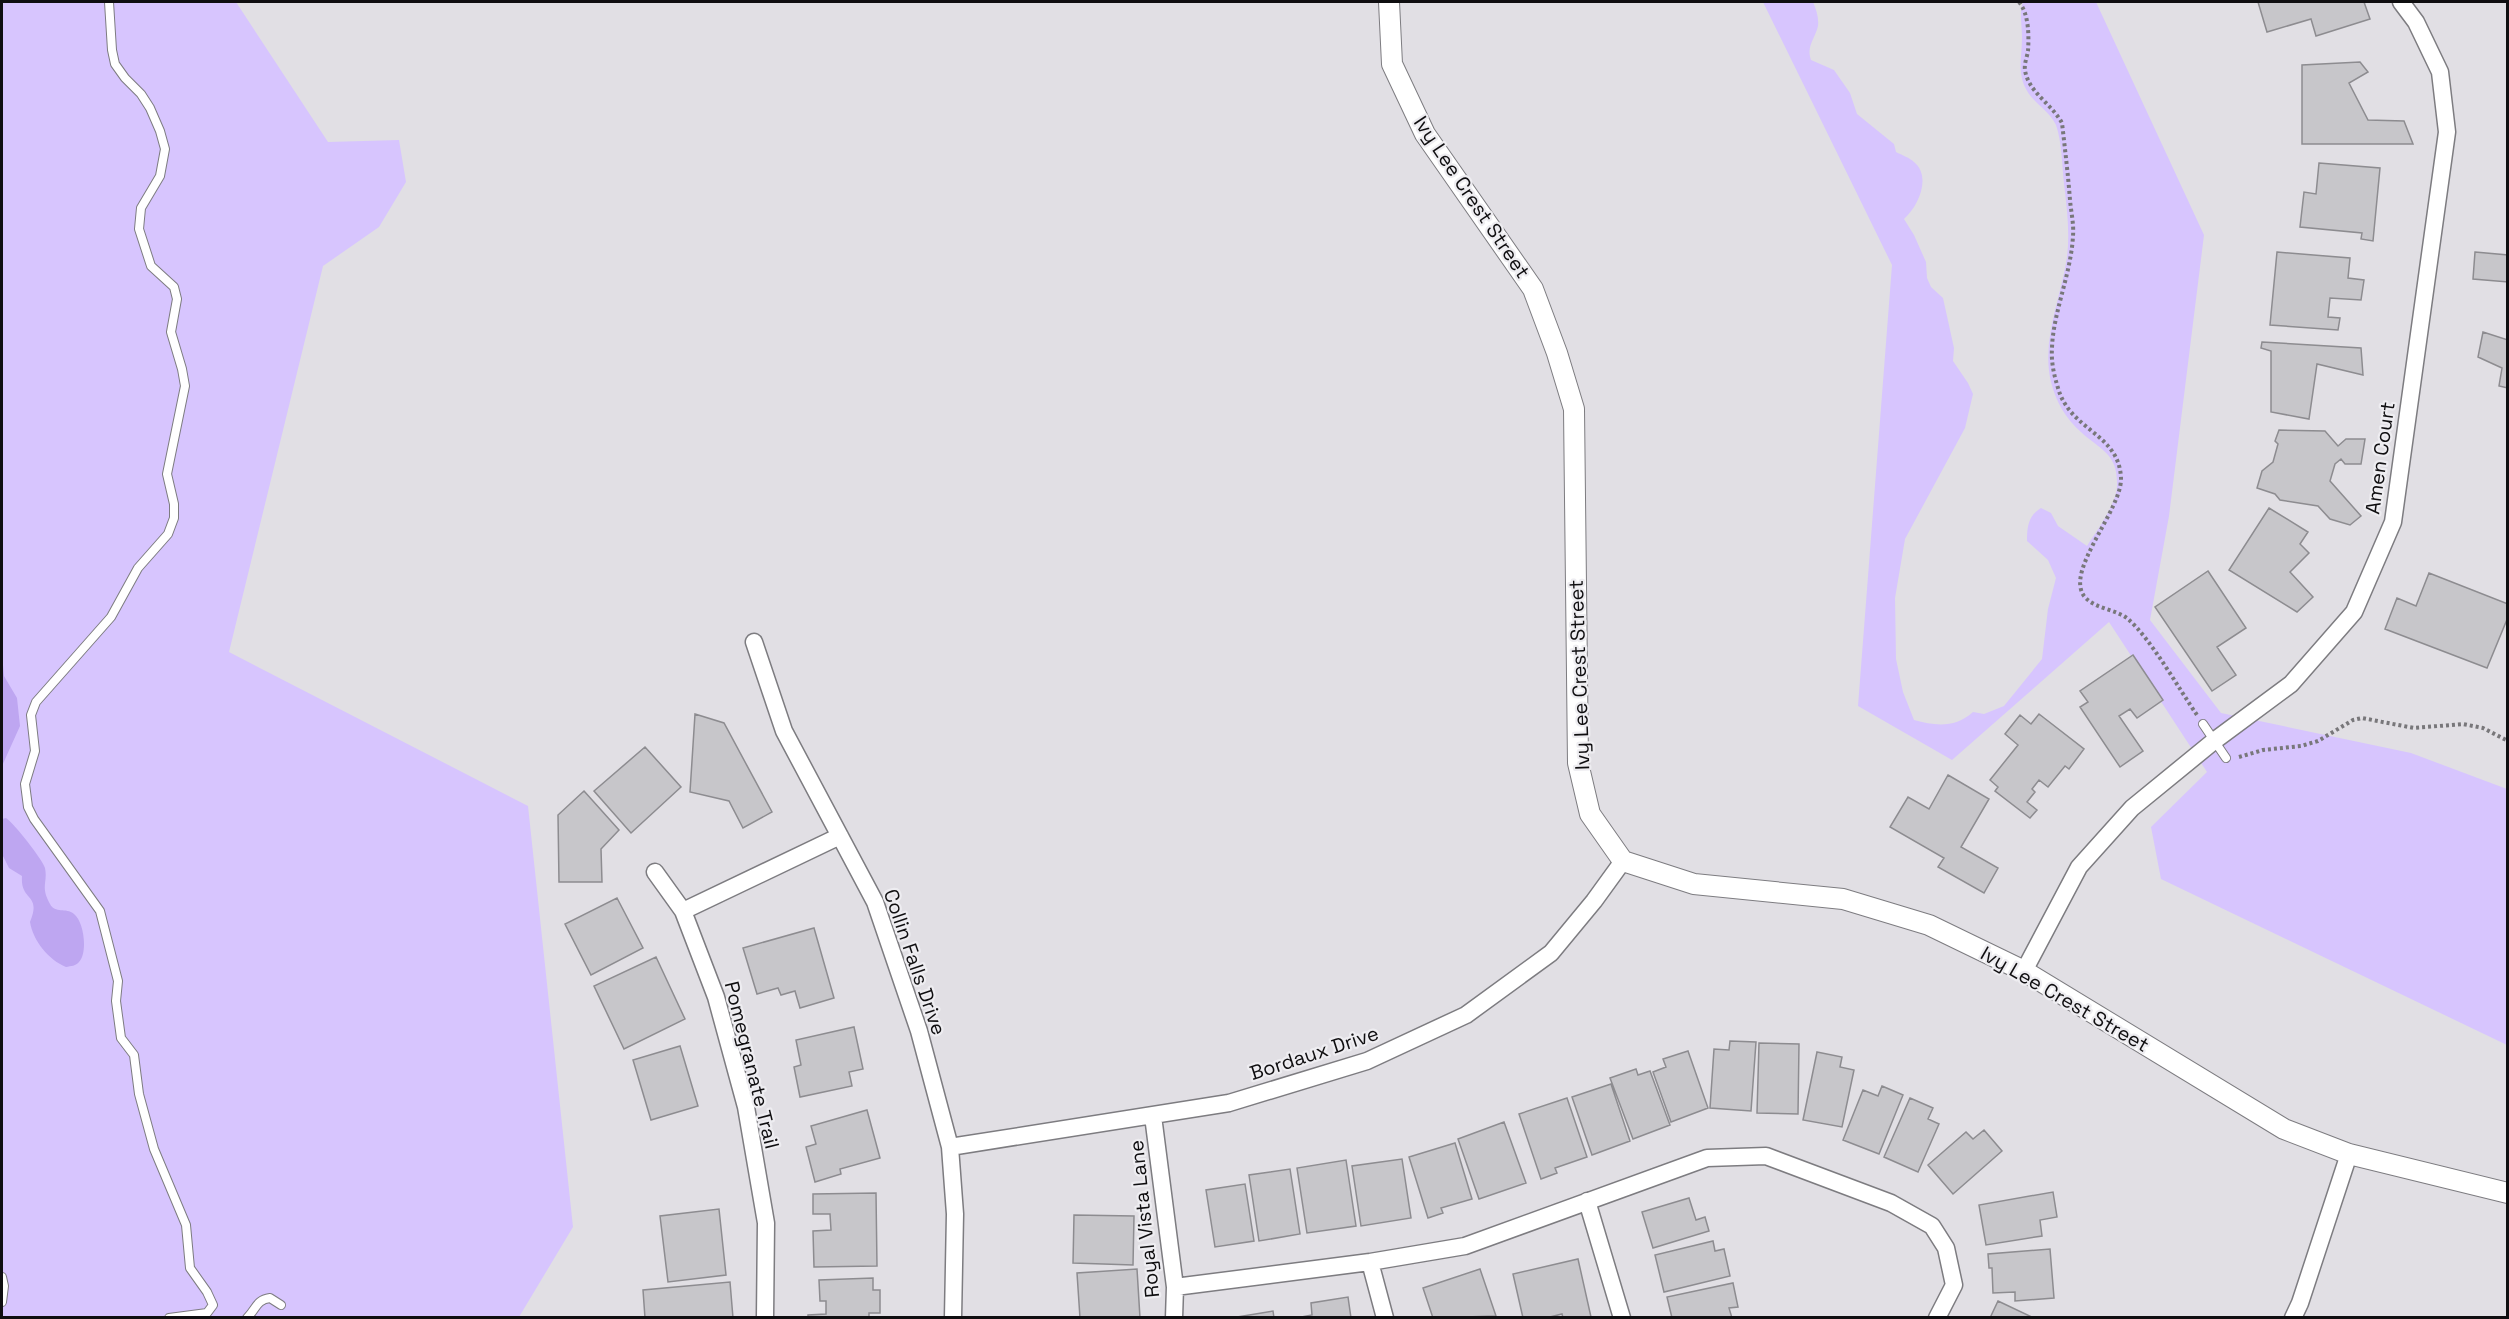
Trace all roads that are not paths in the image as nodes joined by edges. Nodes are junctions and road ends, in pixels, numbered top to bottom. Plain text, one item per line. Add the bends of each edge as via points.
1 (109, 2) edge
2 (1389, 2) edge
3 (2401, 2) edge
4 (754, 642) dead end
5 (2203, 724) road end
6 (2214, 741) junction
7 (2226, 758) road end
8 (840, 836) junction
9 (1623, 861) junction
10 (655, 872) dead end
11 (683, 911) junction
12 (2024, 970) junction
13 (1153, 1116) junction
14 (950, 1147) junction
15 (2349, 1154) junction
16 (2508, 1193) edge
17 (1587, 1200) junction
18 (1370, 1263) junction
19 (2, 1277) edge
20 (1175, 1287) junction
21 (2, 1302) edge
22 (280, 1305) dead end
23 (211, 1315) edge
24 (169, 1317) edge
25 (248, 1317) edge
26 (765, 1317) edge
27 (953, 1317) edge
28 (1174, 1317) edge
29 (1385, 1317) edge
30 (1622, 1317) edge
31 (1937, 1317) edge
32 (2293, 1317) edge

1 - 23 lane via 115,64 146,100 165,149 160,176 141,208 139,229 151,266 174,287 177,299 171,332 185,386 167,474 174,518 168,534 138,568 111,617 36,702 31,715 35,751 25,795 34,819 103,918 118,981 121,1038 134,1055 154,1149 186,1225 190,1268 211,1299
2 - 9 street, Ivy Lee Crest Street via 1392,64 1425,134 1533,289 1574,409 1578,763 1590,814
3 - 6 street, Amen Court via 2416,22 2440,72 2447,132 2393,522 2354,612 2291,684
4 - 8 street, Collin Falls Drive via 784,731
5 - 6 lane
6 - 7 lane
6 - 12 street, Amen Court via 2132,808 2079,867
8 - 11 street
8 - 14 street, Collin Falls Drive via 875,902 919,1030
9 - 12 street, Ivy Lee Crest Street via 1694,884 1843,900 1929,925
9 - 13 street, Bordaux Drive via 1551,953 1466,1015 1367,1061 1229,1103
10 - 11 street, Pomegranate Trail
11 - 26 street, Pomegranate Trail via 716,997 746,1107 766,1223
12 - 15 street, Ivy Lee Crest Street via 2284,1129
13 - 14 street, Bordaux Drive
13 - 20 street, Royal Vista Lane
14 - 27 street, Collin Falls Drive via 955,1214
15 - 16 street, Ivy Lee Crest Street
15 - 32 street
17 - 18 street via 1465,1246
17 - 30 street
17 - 31 street via 1707,1158 1766,1156 1891,1203 1932,1226 1946,1248 1954,1285
18 - 20 street
18 - 29 street
19 - 21 lane
20 - 28 street, Royal Vista Lane
22 - 25 lane via 270,1298 262,1299
23 - 24 lane

